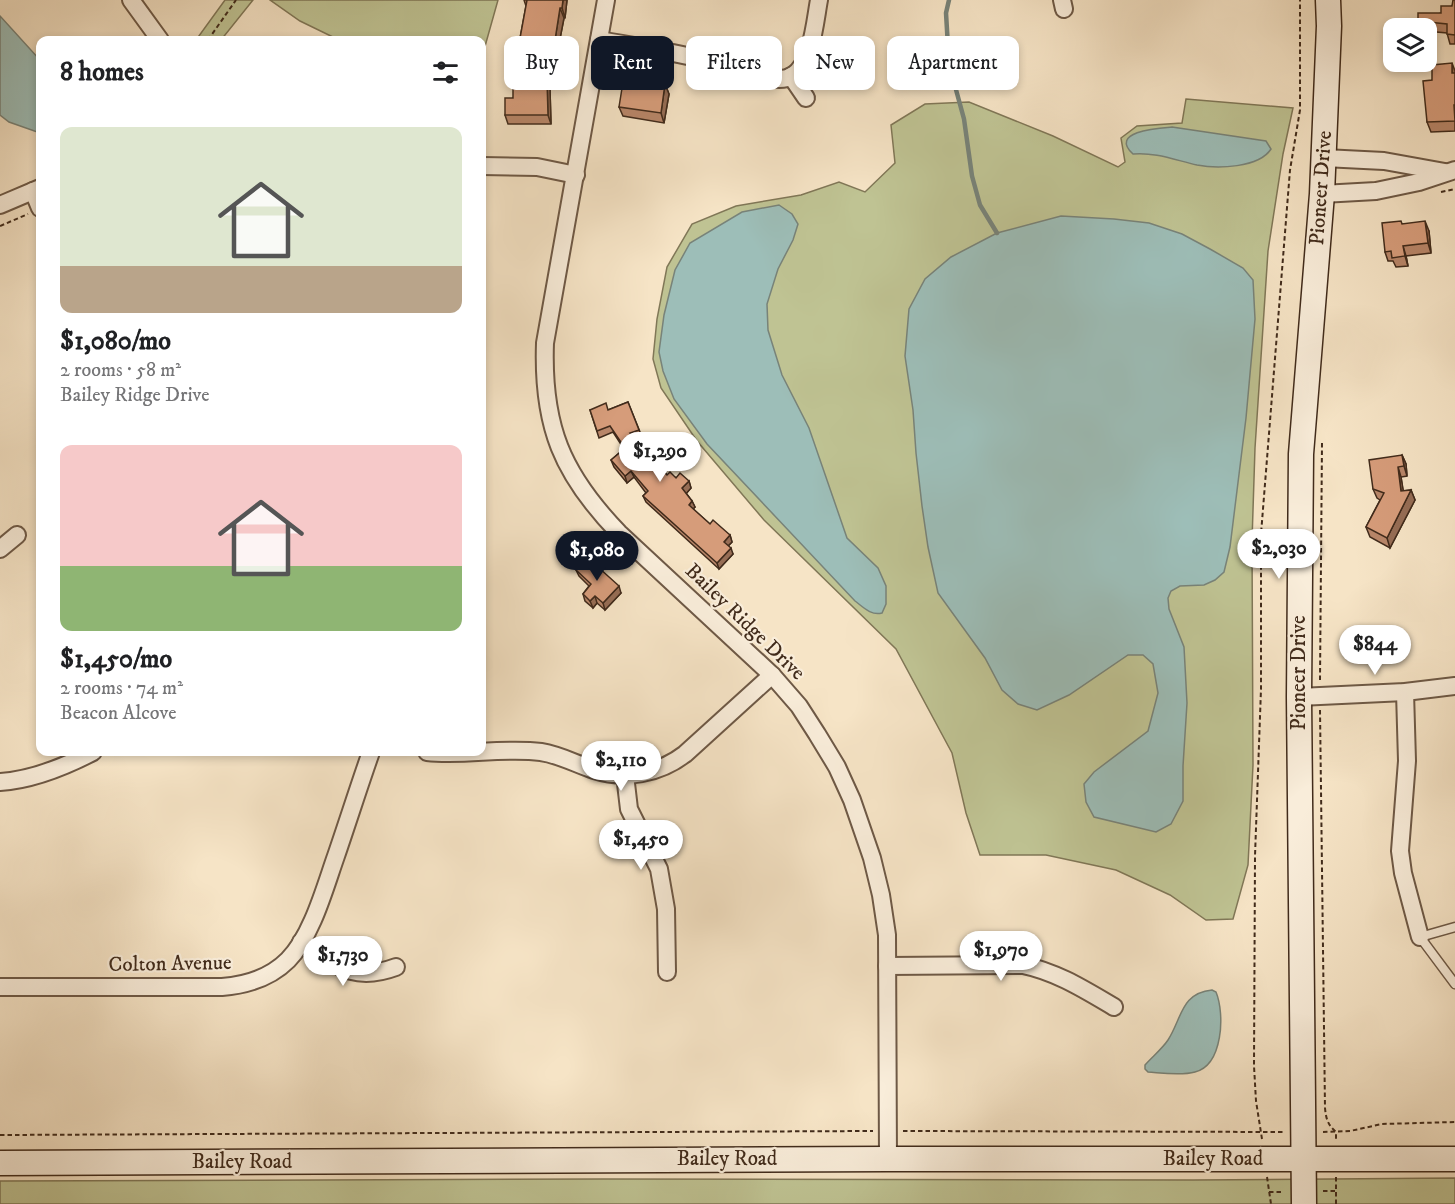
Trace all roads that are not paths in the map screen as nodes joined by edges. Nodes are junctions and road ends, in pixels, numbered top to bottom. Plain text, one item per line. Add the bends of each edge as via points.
1 (131, 0) edge
2 (606, 0) edge
3 (819, 0) edge
4 (1328, 0) edge
5 (157, 36) edge
6 (600, 36) edge
7 (674, 52) edge
8 (791, 76) junction
9 (591, 87) edge
10 (806, 98) dead end
11 (1324, 158) junction
12 (486, 166) edge
13 (1450, 171) edge
14 (576, 176) junction
15 (36, 190) edge
16 (1322, 194) junction
17 (0, 205) edge
18 (17, 535) dead end
19 (0, 549) edge
20 (772, 675) junction
21 (1455, 686) edge
22 (1405, 692) junction
23 (1299, 697) junction
24 (486, 752) edge
25 (84, 756) edge
26 (370, 756) edge
27 (625, 775) junction
28 (0, 782) edge
29 (1455, 927) edge
30 (1420, 937) junction
31 (301, 942) junction
32 (887, 966) junction
33 (396, 967) dead end
34 (667, 972) dead end
35 (1455, 984) edge
36 (0, 987) edge
37 (1114, 1006) dead end
38 (888, 1159) junction
39 (1303, 1160) junction
40 (1455, 1160) edge
41 (0, 1163) edge
42 (1304, 1204) edge

1 - 5 street
2 - 6 street, Bailey Ridge Drive
3 - 8 street via 805,61
4 - 11 main road, Pioneer Drive
7 - 8 street via 773,78
8 - 10 street
9 - 14 street, Bailey Ridge Drive
11 - 13 street via 1384,161
11 - 16 main road, Pioneer Drive
12 - 14 street via 537,167
13 - 16 street via 1376,191
14 - 20 street, Bailey Ridge Drive via 545,343 547,406 563,458 599,513
15 - 17 street
16 - 23 main road, Pioneer Drive via 1301,454
18 - 19 street
20 - 27 street via 675,762
20 - 32 street, Bailey Ridge Drive via 817,734 852,800 881,895
21 - 22 street
22 - 23 street
22 - 30 street via 1407,761 1400,850 1402,873
23 - 39 main road, Pioneer Drive
24 - 27 street via 541,752 608,774
25 - 28 street via 50,771
26 - 31 street, Colton Avenue via 319,906
27 - 34 street via 628,809 659,869 666,909
29 - 30 lane
30 - 35 lane
31 - 33 street via 355,973
31 - 36 street, Colton Avenue via 274,971 239,986
32 - 37 street via 1023,965 1062,978
32 - 38 street, Bailey Ridge Drive
38 - 39 main road, Bailey Road
38 - 41 main road, Bailey Road
39 - 40 main road, Bailey Road
39 - 42 main road, Pioneer Drive

